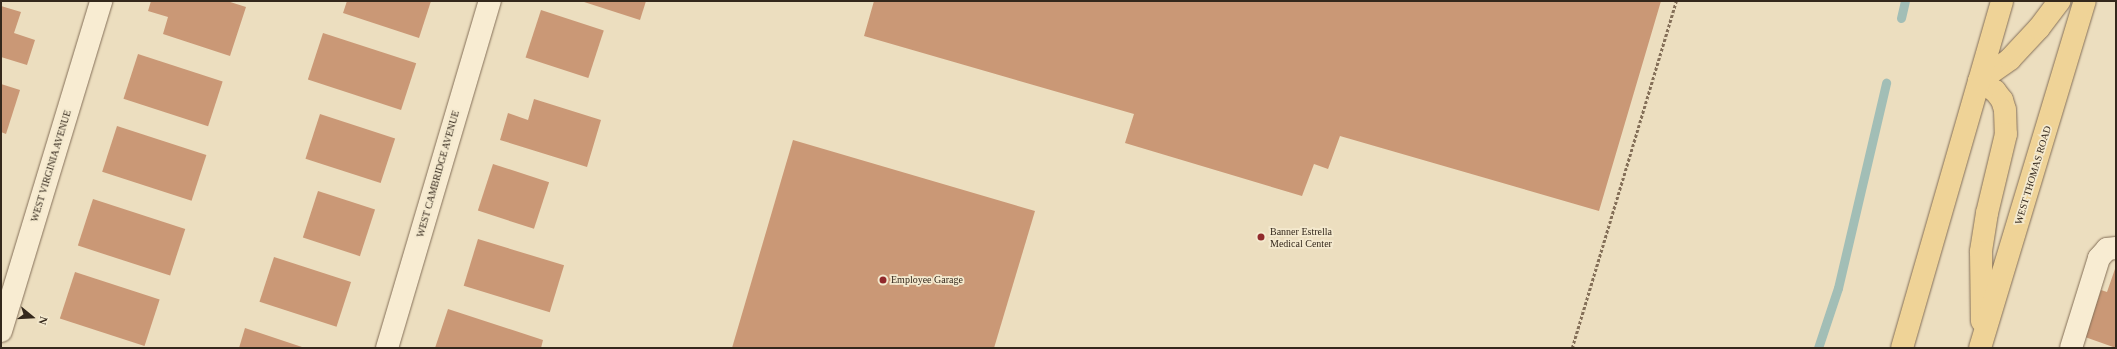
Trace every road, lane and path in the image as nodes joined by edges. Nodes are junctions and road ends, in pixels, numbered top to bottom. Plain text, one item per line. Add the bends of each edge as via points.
1 (101, 1) edge
2 (490, 1) edge
3 (1676, 1) edge
4 (2002, 1) edge
5 (2059, 1) edge
6 (2085, 1) edge
7 (1979, 80) junction
8 (2116, 248) edge
9 (1, 332) edge
10 (1982, 344) edge
11 (387, 348) edge
12 (1572, 348) edge
13 (1902, 348) edge
14 (2071, 348) edge

1 - 9 street, WEST VIRGINIA AVENUE
2 - 11 street, WEST CAMBRIDGE AVENUE
3 - 12 path
4 - 7 main road
5 - 7 main road via 2039,28 2010,59
6 - 10 main road, WEST THOMAS ROAD
7 - 10 main road via 1995,91 2002,100 2006,134 1987,213 1981,252
7 - 13 main road
8 - 14 street via 2107,249 2099,258

